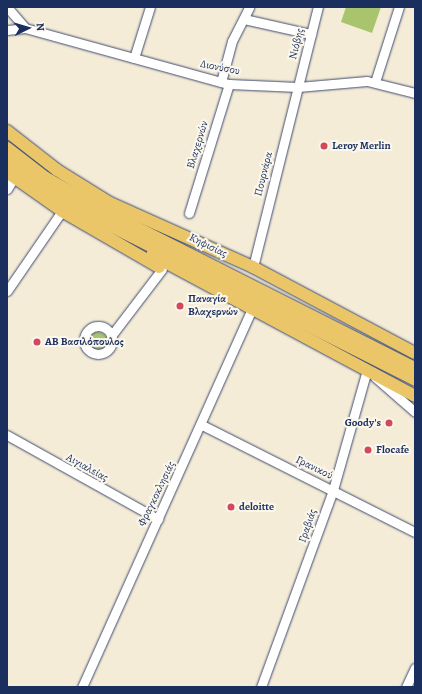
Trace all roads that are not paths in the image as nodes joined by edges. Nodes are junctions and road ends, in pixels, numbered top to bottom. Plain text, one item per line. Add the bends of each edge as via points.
1 (7, 7) edge
2 (150, 7) edge
3 (249, 7) edge
4 (318, 7) edge
5 (399, 7) edge
6 (244, 19) junction
7 (24, 28) junction
8 (7, 30) edge
9 (311, 34) junction
10 (134, 58) junction
11 (375, 82) junction
12 (225, 83) junction
13 (298, 87) junction
14 (415, 93) edge
15 (7, 131) edge
16 (7, 148) edge
17 (7, 161) edge
18 (11, 175) edge
19 (7, 189) edge
20 (110, 203) junction
21 (62, 211) junction
22 (189, 213) dead end
23 (86, 214) junction
24 (253, 267) junction
25 (162, 269) junction
26 (241, 280) junction
27 (209, 287) junction
28 (7, 291) edge
29 (251, 311) junction
30 (373, 329) junction
31 (111, 336) dead end
32 (415, 344) edge
33 (415, 353) edge
34 (415, 368) edge
35 (368, 371) junction
36 (415, 380) edge
37 (415, 396) edge
38 (415, 412) edge
39 (202, 425) junction
40 (7, 435) edge
41 (333, 490) junction
42 (158, 520) junction
43 (415, 532) edge
44 (415, 668) edge
45 (82, 687) edge
46 (260, 687) edge
47 (406, 687) edge

1 - 7 street
2 - 10 street
3 - 6 street, Βλαχερνών
4 - 9 street, Νιόβης
5 - 11 street
6 - 9 street
6 - 12 street, Βλαχερνών via 232,41
7 - 8 street, Διονύσου
7 - 10 street, Διονύσου
9 - 13 street, Νιόβης
10 - 12 street, Διονύσου
11 - 13 street, Διονύσου
11 - 14 street, Διονύσου
12 - 13 street, Διονύσου
12 - 22 street, Βλαχερνών
13 - 24 street, Πουρνάρα
15 - 20 main road, Κηφισίας via 57,170
16 - 26 main road, Κηφισίας via 80,198
17 - 23 main road
18 - 19 street
18 - 21 main road
20 - 24 main road, Κηφισίας
20 - 26 main road
21 - 25 main road
21 - 28 street
23 - 27 main road via 133,245
23 - 36 main road
24 - 30 main road, Κηφισίας
25 - 27 main road
25 - 31 street
26 - 34 main road, Κηφισίας
27 - 29 main road
29 - 35 main road
29 - 39 street, Φραγκοκλησιάς
30 - 32 main road
30 - 33 main road, Κηφισίας
35 - 37 main road
35 - 38 street
35 - 41 street, Γραβιάς
39 - 41 street, Γρανικού
39 - 42 street, Φραγκοκλησιάς
40 - 42 street, Αιγιαλείας
41 - 43 street, Γρανικού
41 - 46 street, Γραβιάς
42 - 45 street, Φραγκοκλησιάς
44 - 47 street

